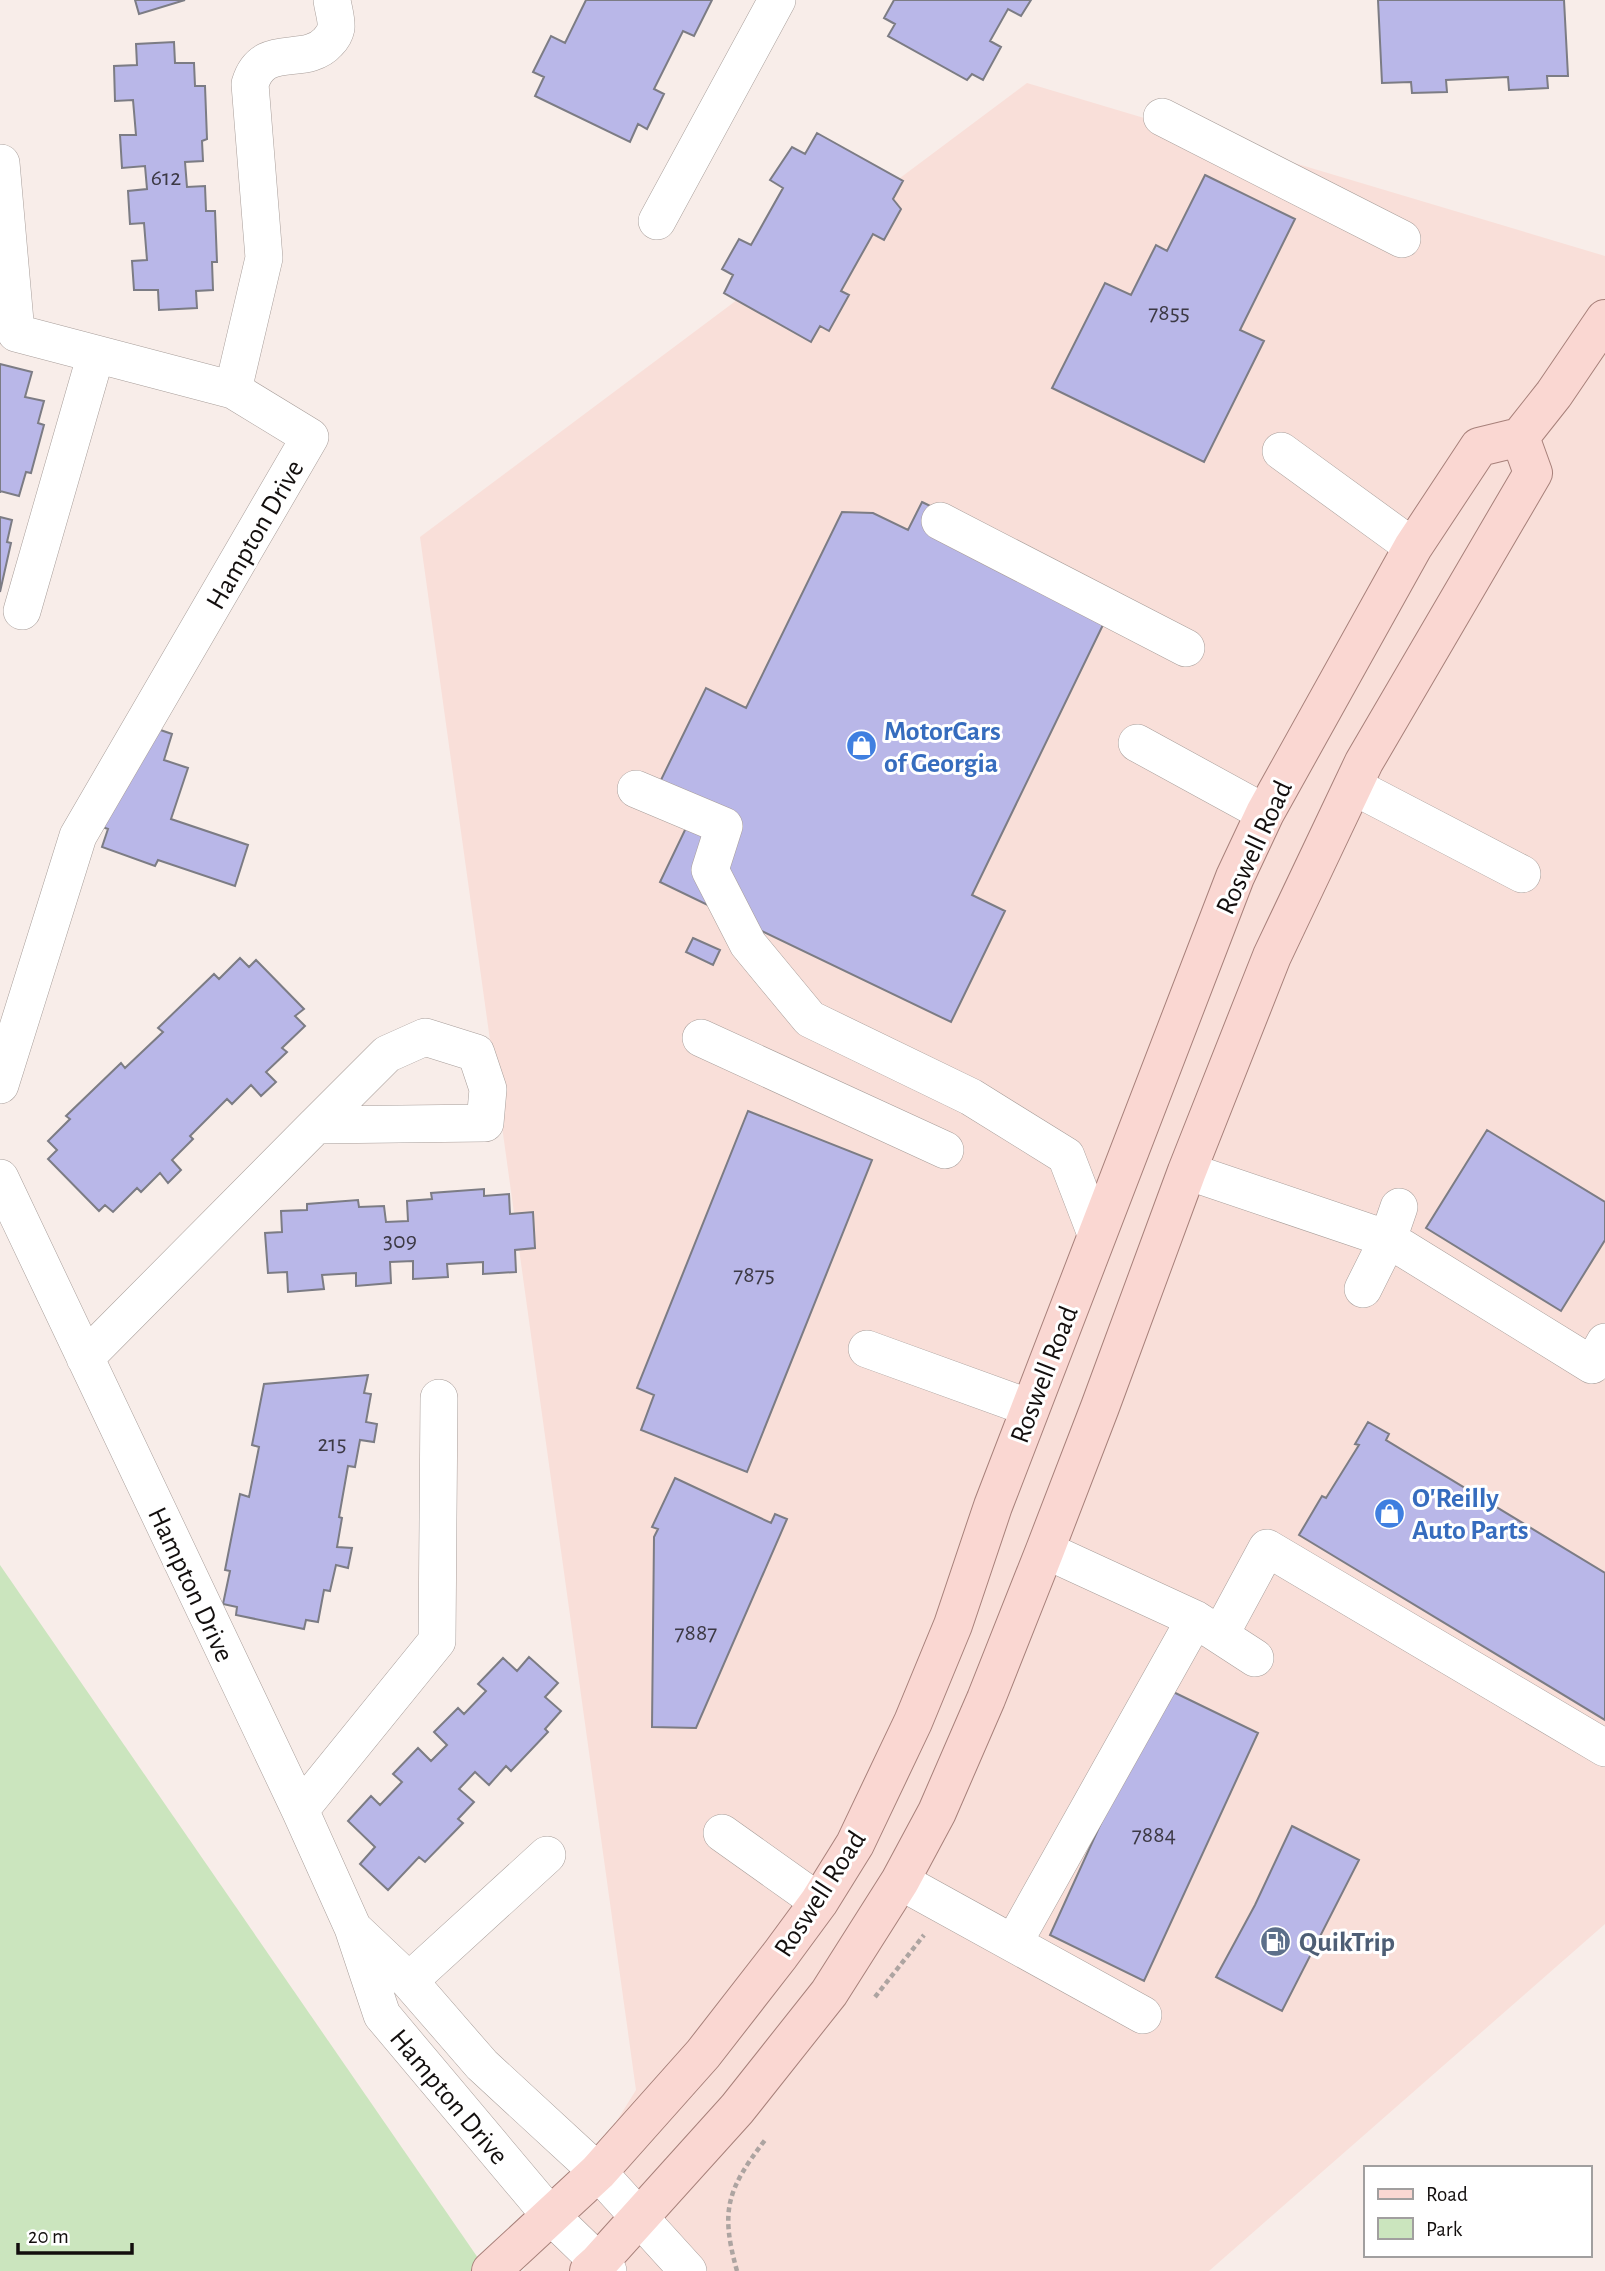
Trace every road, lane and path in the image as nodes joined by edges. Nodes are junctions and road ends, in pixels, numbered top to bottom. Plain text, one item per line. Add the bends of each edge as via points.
1 (332, 0) edge
2 (777, 0) edge
3 (1162, 117) dead end
4 (1, 163) edge
5 (657, 221) dead end
6 (1402, 239) dead end
7 (1605, 319) edge
8 (96, 354) junction
9 (233, 390) junction
10 (1520, 437) junction
11 (1280, 451) dead end
12 (940, 521) dead end
13 (1413, 547) junction
14 (22, 611) dead end
15 (1186, 648) dead end
16 (1137, 743) dead end
17 (1353, 786) junction
18 (636, 789) dead end
19 (1265, 813) junction
20 (1522, 874) dead end
21 (701, 1038) dead end
22 (0, 1085) edge
23 (316, 1125) junction
24 (945, 1150) dead end
25 (1187, 1171) junction
26 (0, 1178) edge
27 (1394, 1223) junction
28 (1096, 1234) junction
29 (1363, 1289) dead end
30 (1605, 1342) edge
31 (867, 1349) dead end
32 (85, 1358) junction
33 (439, 1398) dead end
34 (1031, 1408) junction
35 (1045, 1550) junction
36 (1207, 1627) junction
37 (1255, 1658) dead end
38 (1605, 1748) edge
39 (300, 1810) junction
40 (722, 1833) dead end
41 (547, 1855) dead end
42 (900, 1881) junction
43 (819, 1902) junction
44 (946, 1907) junction
45 (353, 1928) junction
46 (1014, 1942) junction
47 (409, 1981) junction
48 (871, 2003) dead end
49 (1143, 2015) dead end
50 (772, 2131) dead end
51 (598, 2172) junction
52 (550, 2216) junction
53 (639, 2218) junction
54 (599, 2268) edge
55 (491, 2271) edge
56 (688, 2271) edge
57 (737, 2271) edge

1 - 9 street via 336,29 330,40 319,51 272,58 254,70 250,84 264,258
2 - 5 street
3 - 6 street
4 - 8 street via 16,333
7 - 10 main road
8 - 9 street
8 - 14 street
9 - 22 street, Hampton Drive via 310,438 78,836
10 - 13 main road, Roswell Road via 1479,447
10 - 17 main road via 1533,473
11 - 13 street
12 - 15 street
13 - 19 main road, Roswell Road
16 - 19 street
17 - 20 street
17 - 25 main road via 1272,956
18 - 28 street via 724,826 710,870 748,944 810,1019 971,1097 1066,1156
19 - 28 main road, Roswell Road via 1235,877
21 - 24 street
23 - 23 street via 485,1123 488,1088 476,1053 425,1037 387,1054
23 - 32 street
25 - 27 street
25 - 35 main road
26 - 32 street, Hampton Drive
27 - 29 street
27 - 30 street via 1592,1365
28 - 34 main road, Roswell Road
31 - 34 street
32 - 39 street, Hampton Drive
33 - 39 street via 438,1641
34 - 43 main road, Roswell Road via 913,1722 855,1844
35 - 36 street
35 - 42 main road via 948,1787
36 - 37 street
36 - 38 street via 1267,1548
36 - 46 street
39 - 45 street, Hampton Drive
40 - 43 street
41 - 47 street
42 - 44 street
42 - 53 main road via 829,1993 737,2109
43 - 51 main road, Roswell Road via 703,2054
44 - 46 street
44 - 48 path
45 - 47 street, Hampton Drive
45 - 52 street, Hampton Drive via 382,2015
46 - 49 street
47 - 51 street, Hampton Drive via 482,2065
50 - 57 path via 747,2163 731,2195 727,2217
51 - 52 main road, Roswell Road
51 - 53 street, Hampton Drive
52 - 54 street, Hampton Drive
52 - 55 main road, Roswell Road
53 - 54 main road
53 - 56 street, Hampton Drive

